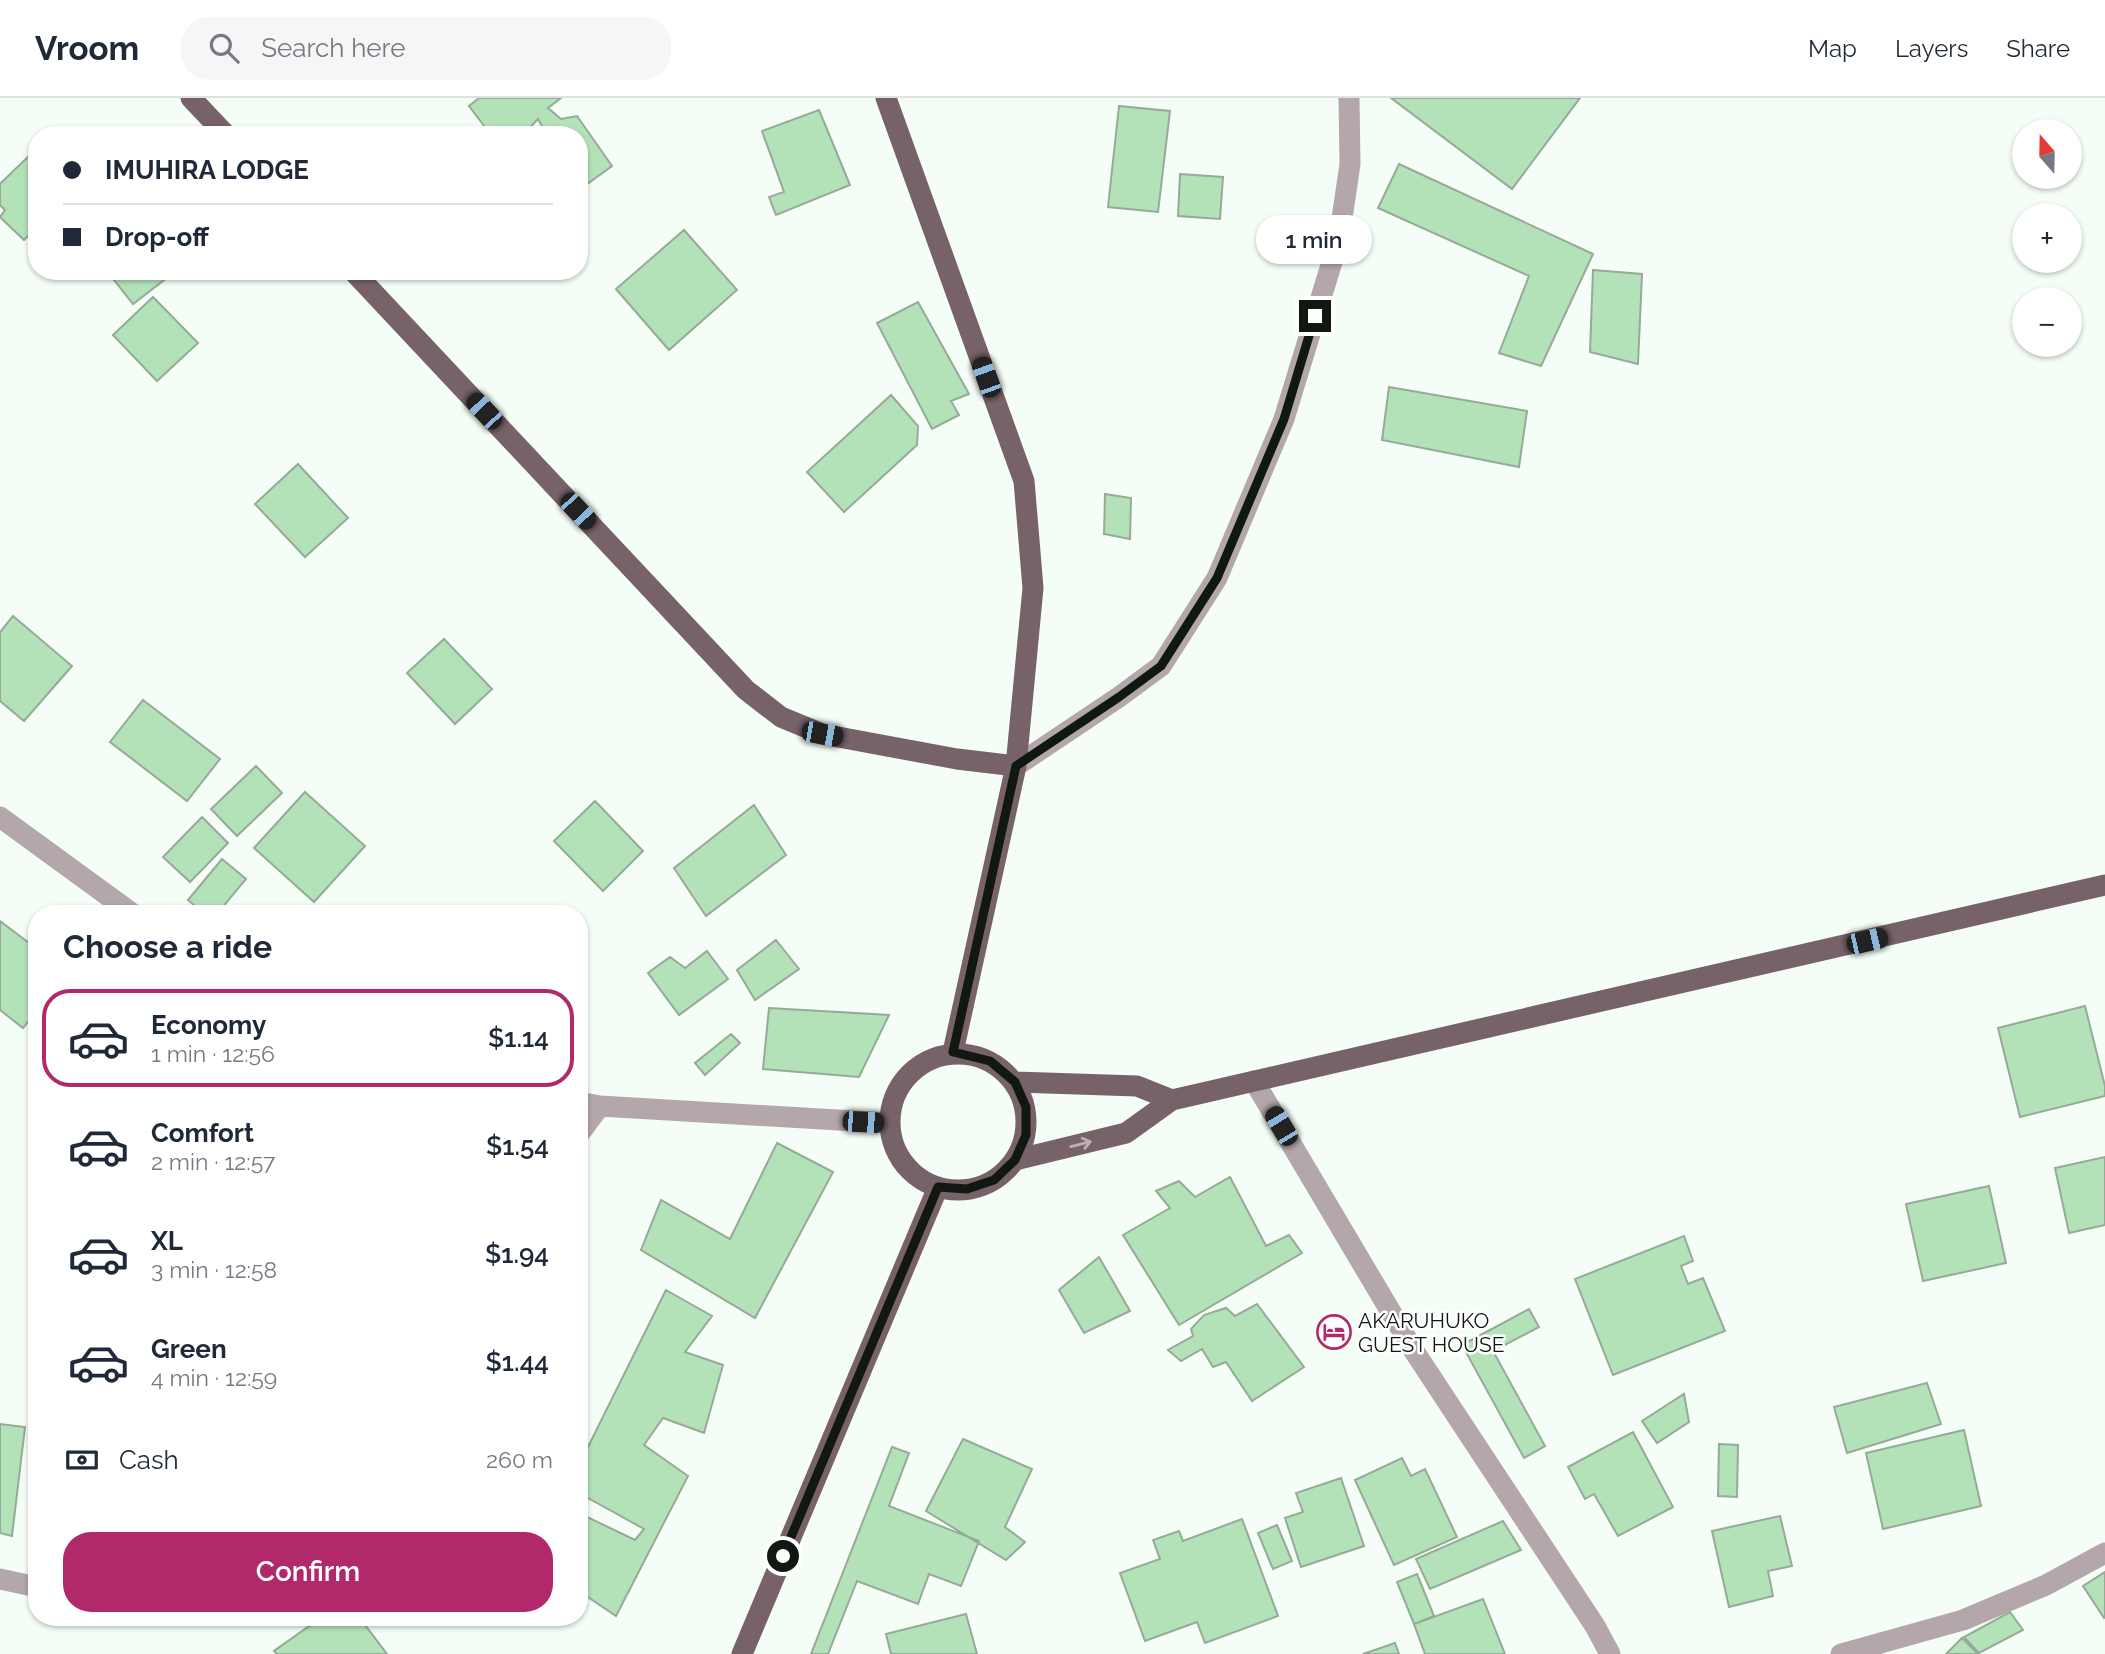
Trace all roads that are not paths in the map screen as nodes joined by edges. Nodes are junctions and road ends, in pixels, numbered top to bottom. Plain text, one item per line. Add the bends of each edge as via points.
1 (191, 98) edge
2 (886, 98) edge
3 (1349, 98) edge
4 (217, 126) edge
5 (362, 280) edge
6 (1016, 766) junction
7 (0, 817) edge
8 (2105, 885) edge
9 (121, 905) edge
10 (953, 1052) junction
11 (1254, 1081) junction
12 (1015, 1082) junction
13 (1172, 1100) junction
14 (590, 1104) edge
15 (889, 1124) junction
16 (1015, 1160) junction
17 (938, 1187) junction
18 (2105, 1553) edge
19 (0, 1579) edge
20 (28, 1585) edge
21 (742, 1654) edge
22 (1610, 1654) edge
23 (1840, 1654) edge

1 - 4 main road
2 - 6 main road via 1024,481 1033,588
3 - 6 street via 1350,164 1339,239 1284,419 1217,578 1161,666
5 - 6 main road via 746,690 781,717 822,734
6 - 10 main road
7 - 9 street
8 - 11 main road
10 - 12 main road via 990,1061
10 - 15 main road via 924,1063 898,1088
11 - 13 main road
11 - 22 street via 1414,1351
12 - 13 main road via 1137,1086
12 - 16 main road via 1026,1107 1026,1135
16 -> 13 main road via 1126,1133
14 - 15 street
15 - 17 main road via 895,1151 913,1174
16 - 17 main road via 994,1180 967,1189
17 - 21 main road
18 - 23 street via 2046,1585 1963,1620
19 - 20 street

